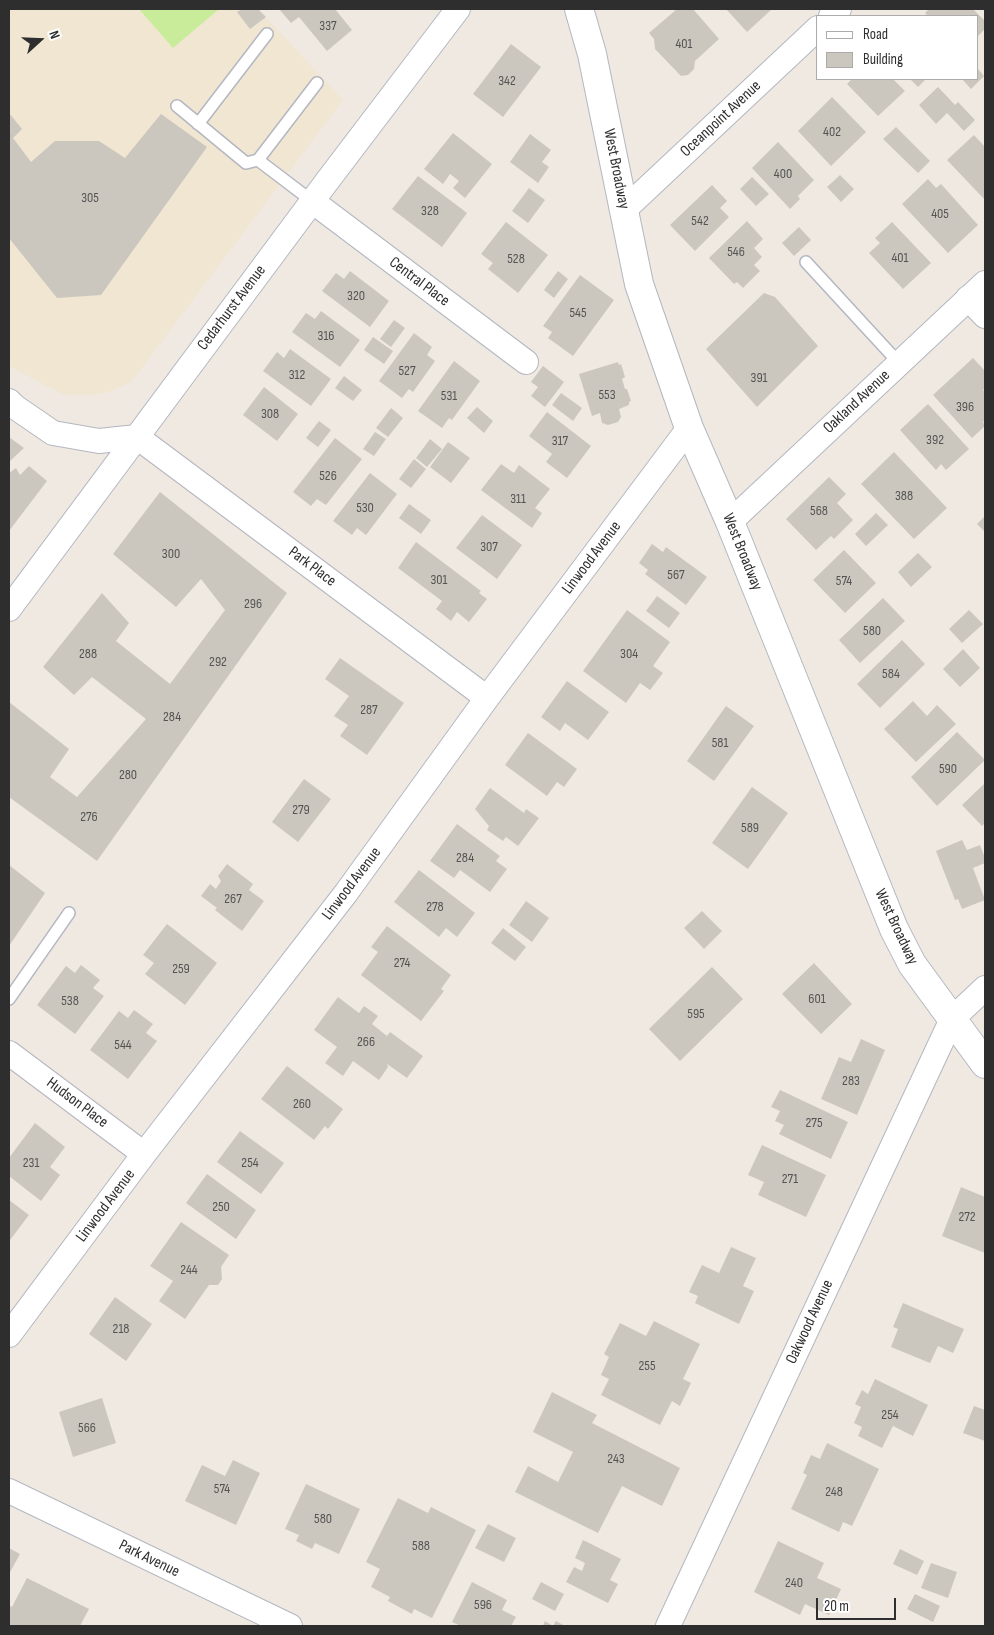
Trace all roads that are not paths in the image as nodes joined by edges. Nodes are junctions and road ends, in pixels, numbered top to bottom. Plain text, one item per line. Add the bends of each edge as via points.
1 (458, 9) edge
2 (579, 9) edge
3 (816, 30) edge
4 (267, 34) dead end
5 (317, 83) dead end
6 (177, 106) dead end
7 (198, 124) junction
8 (258, 160) junction
9 (312, 201) junction
10 (624, 210) junction
11 (806, 262) dead end
12 (977, 290) edge
13 (985, 316) edge
14 (526, 362) dead end
15 (899, 363) junction
16 (9, 401) edge
17 (688, 428) junction
18 (137, 437) junction
19 (730, 522) junction
20 (9, 609) edge
21 (487, 698) junction
22 (69, 913) dead end
23 (985, 988) edge
24 (9, 999) edge
25 (952, 1019) junction
26 (9, 1053) edge
27 (985, 1064) edge
28 (144, 1154) junction
29 (9, 1335) edge
30 (9, 1492) edge
31 (290, 1626) edge
32 (668, 1626) edge

1 - 9 street, Cedarhurst Avenue
2 - 10 main road, West Broadway via 592,54
3 - 10 street, Oceanpoint Avenue
4 - 7 lane
5 - 8 lane
6 - 7 lane
7 - 8 lane via 246,163
8 - 9 lane
9 - 14 street, Central Place
9 - 18 street, Cedarhurst Avenue
10 - 17 main road, West Broadway via 639,284
11 - 15 lane
12 - 13 street
12 - 15 street, Oakland Avenue
15 - 19 street, Oakland Avenue
16 - 18 street via 53,433 98,441
17 - 19 main road, West Broadway
17 - 21 street, Linwood Avenue
18 - 20 street, Cedarhurst Avenue
18 - 21 street, Park Place
19 - 25 main road, West Broadway via 894,929 912,964
21 - 28 street, Linwood Avenue via 346,893
22 - 24 lane
23 - 25 street
25 - 27 main road, West Broadway
25 - 32 street, Oakwood Avenue
26 - 28 street, Hudson Place
28 - 29 street, Linwood Avenue
30 - 31 street, Park Avenue

